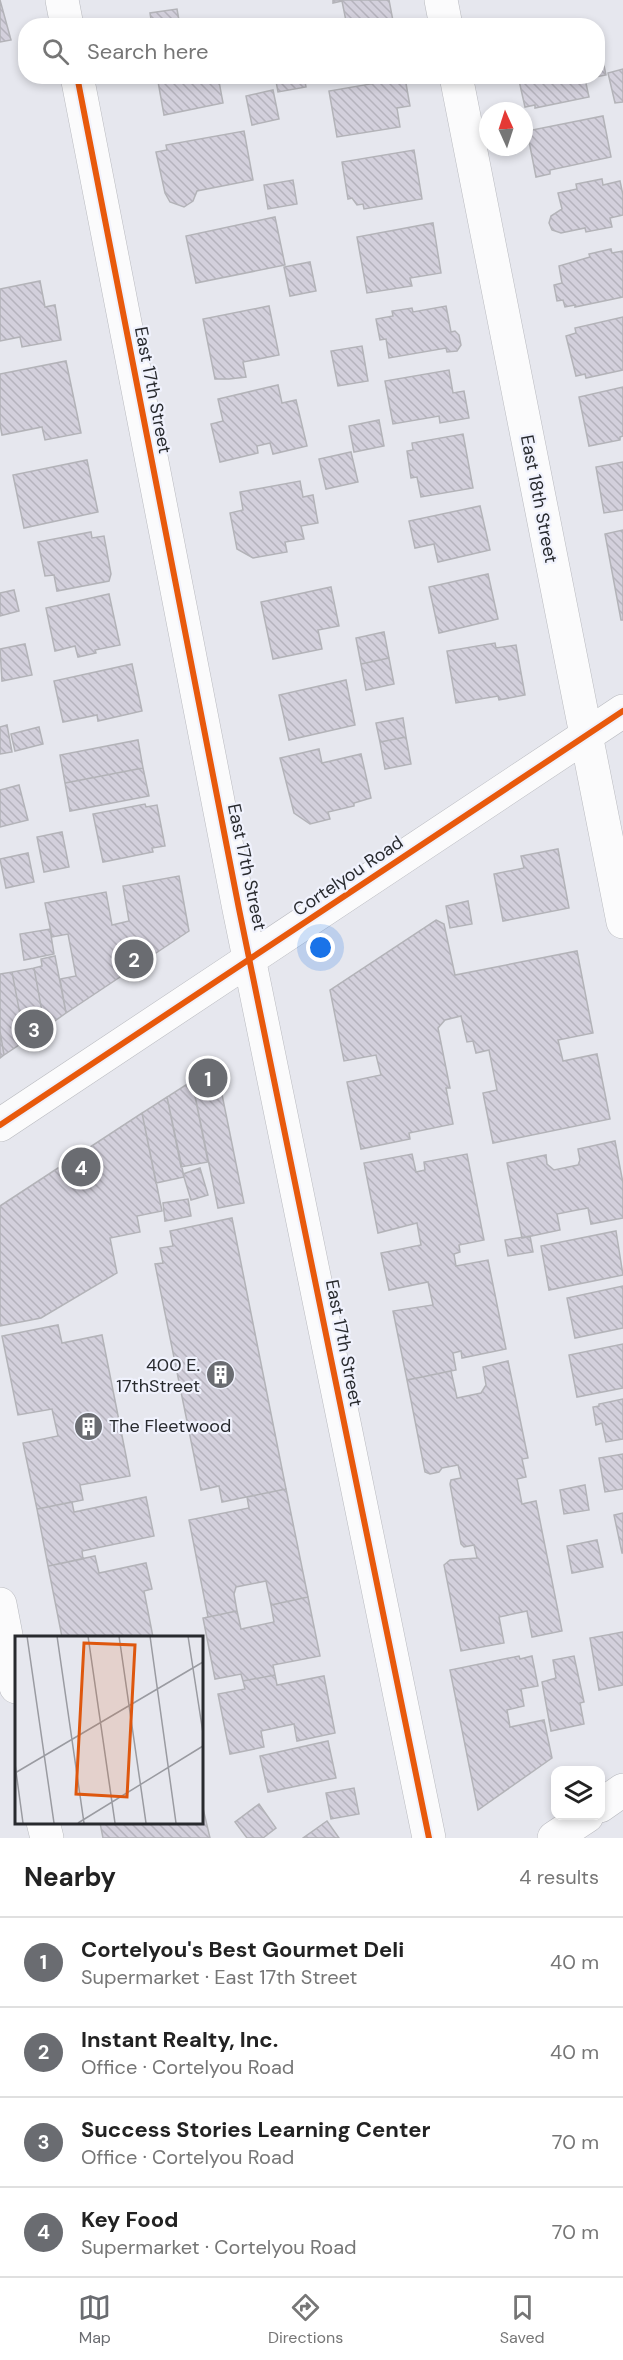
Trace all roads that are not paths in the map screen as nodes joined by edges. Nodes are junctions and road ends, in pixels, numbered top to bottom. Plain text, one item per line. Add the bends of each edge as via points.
1 (62, 0) edge
2 (441, 0) edge
3 (65, 18) edge
4 (444, 18) edge
5 (79, 84) edge
6 (458, 84) edge
7 (623, 711) edge
8 (586, 737) junction
9 (623, 922) edge
10 (251, 959) junction
11 (0, 1125) edge
12 (0, 1604) edge
13 (15, 1682) edge
14 (623, 1790) edge
15 (605, 1803) edge
16 (580, 1820) edge
17 (43, 1823) edge
18 (47, 1838) edge
19 (429, 1838) edge
20 (554, 1838) edge

1 - 3 street
2 - 4 street
5 - 10 street, East 17th Street
6 - 8 street, East 18th Street
7 - 8 street, Cortelyou Road
8 - 9 street, East 18th Street
8 - 10 street, Cortelyou Road
10 - 11 street, Cortelyou Road
10 - 19 street, East 17th Street
12 - 13 street
14 - 15 street
16 - 20 street
17 - 18 street

